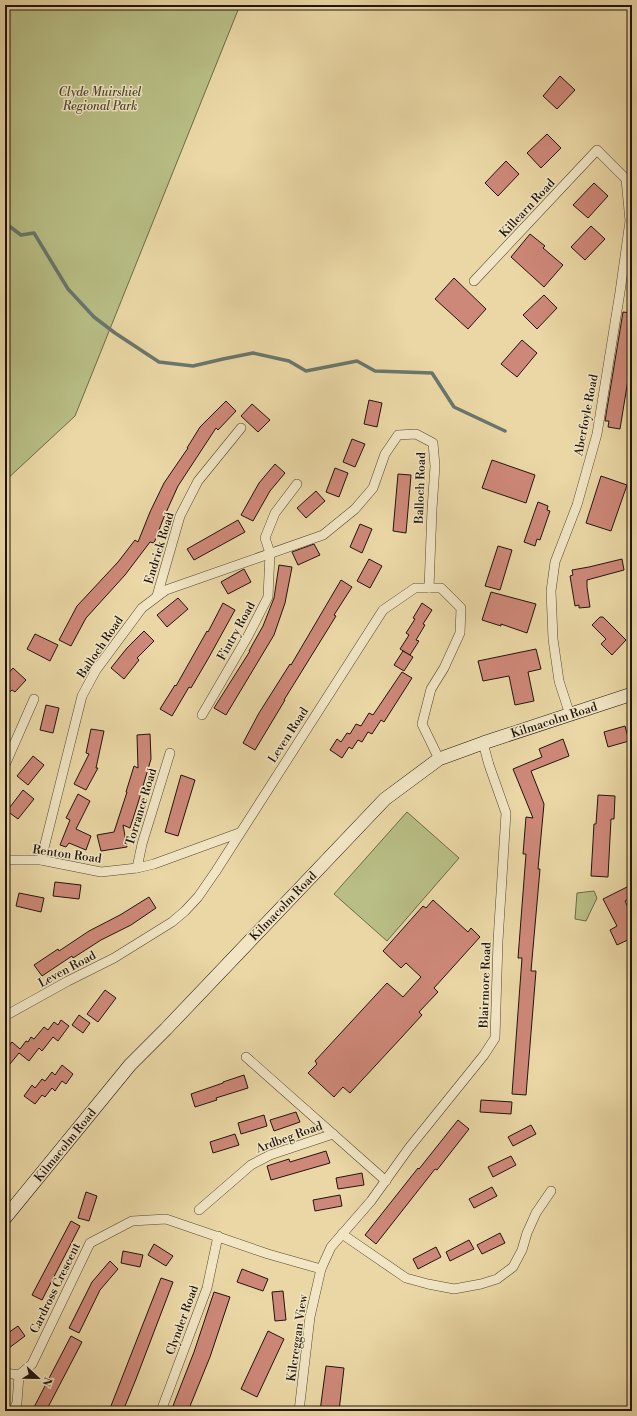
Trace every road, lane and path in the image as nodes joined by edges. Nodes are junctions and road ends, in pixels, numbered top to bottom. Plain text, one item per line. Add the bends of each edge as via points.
1 (597, 150) joint
2 (474, 281) dead end
3 (241, 428) dead end
4 (297, 484) dead end
5 (270, 553) junction
6 (429, 588) junction
7 (157, 596) junction
8 (632, 694) edge
9 (34, 699) dead end
10 (202, 715) dead end
11 (570, 715) junction
12 (483, 743) junction
13 (170, 753) dead end
14 (438, 759) junction
15 (5, 765) edge
16 (240, 833) junction
17 (5, 860) edge
18 (41, 860) junction
19 (137, 868) junction
20 (5, 1016) edge
21 (246, 1057) dead end
22 (333, 1134) junction
23 (386, 1181) junction
24 (551, 1192) dead end
25 (199, 1210) dead end
26 (5, 1218) edge
27 (342, 1234) junction
28 (218, 1236) junction
29 (321, 1269) junction
30 (5, 1373) edge
31 (19, 1375) junction
32 (13, 1411) edge
33 (161, 1411) edge
34 (299, 1411) edge

1 - 2 street, Killearn Road
1 - 11 street, Aberfoyle Road via 626,179 630,221 597,434 577,505 555,562 551,591 553,639 559,681
3 - 7 street, Endrick Road via 198,481 180,516
4 - 5 street via 275,513 265,538
5 - 6 street, Balloch Road via 323,535 355,509 372,488 385,454 398,435 416,434 433,443 435,466
5 - 7 street, Balloch Road via 166,590
5 - 10 street, Fintry Road via 268,597
6 - 14 street, Leven Road via 442,588 461,608 460,633 431,689 422,724
6 - 16 street, Leven Road via 415,588 383,610
7 - 18 street, Balloch Road via 142,608 96,670 82,696
8 - 11 main road, Kilmacolm Road
9 - 15 street
11 - 12 main road, Kilmacolm Road
12 - 14 main road, Kilmacolm Road
12 - 23 street, Blairmore Road via 506,813 495,1038
13 - 19 street, Torrance Road
14 - 26 main road, Kilmacolm Road via 385,799 130,1065
16 - 19 street, Renton Road
16 - 20 street, Leven Road via 198,897 172,922 114,958
17 - 18 street, Renton Road
18 - 19 street, Renton Road via 101,872
21 - 22 street, Ardbeg Road
22 - 23 street, Ardbeg Road
22 - 25 street, Ardbeg Road via 270,1155 251,1165
23 - 27 street, Blairmore Road
24 - 27 street via 536,1213 522,1250 512,1267 496,1279 481,1284 454,1289 406,1278
27 - 29 street, Blairmore Road via 331,1246
28 - 29 street, Cardross Crescent
28 - 31 street, Cardross Crescent via 166,1219 132,1221 90,1243 32,1364
28 - 33 street, Clynder Road via 207,1288
29 - 34 street, Kilcreggan View via 310,1317
30 - 31 street
31 - 32 street via 17,1403

